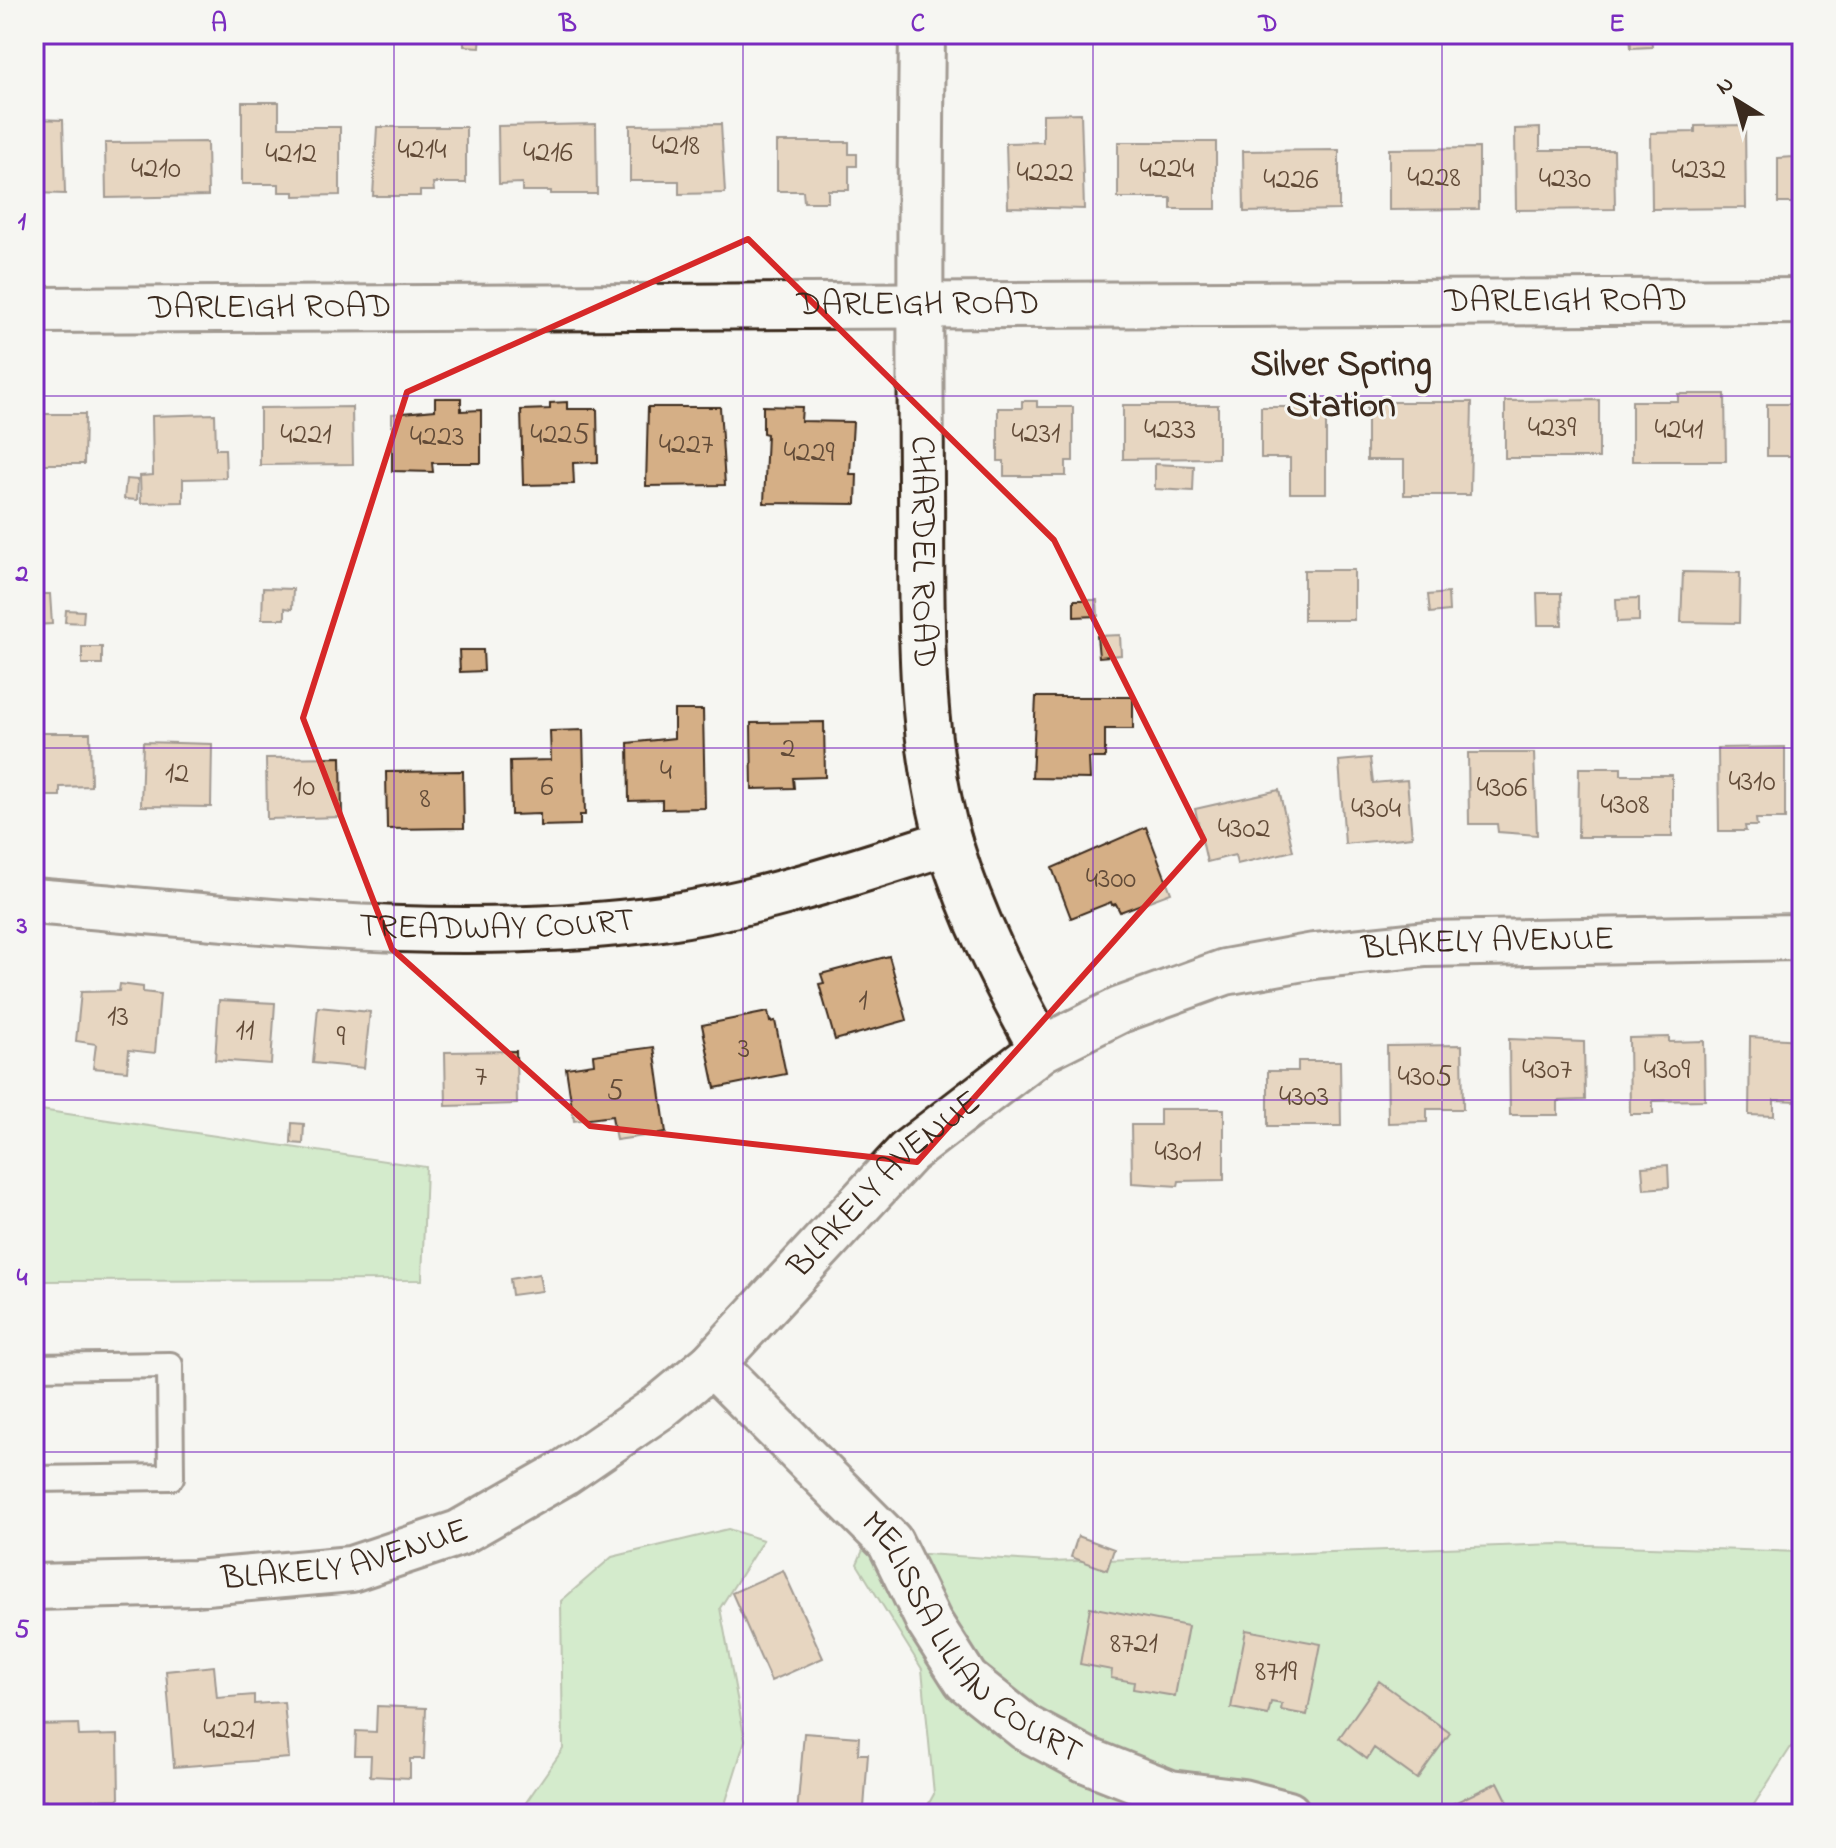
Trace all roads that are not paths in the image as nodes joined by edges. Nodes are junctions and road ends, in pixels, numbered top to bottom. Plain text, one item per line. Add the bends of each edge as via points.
1 (922, 34) edge
2 (1802, 301) edge
3 (918, 306) junction
4 (34, 310) edge
5 (949, 842) junction
6 (34, 901) edge
7 (1802, 937) edge
8 (1042, 1049) junction
9 (712, 1364) junction
10 (34, 1367) edge
11 (34, 1479) edge
12 (34, 1587) edge
13 (1288, 1814) edge

1 - 3 street, CHARDEL ROAD
2 - 3 street, DARLEIGH ROAD
3 - 4 street, DARLEIGH ROAD
3 - 5 street, CHARDEL ROAD via 924,646 931,744
5 - 6 street, TREADWAY COURT via 752,901 664,918 562,928 331,928
5 - 8 street, CHARDEL ROAD via 1000,972
7 - 8 street, BLAKELY AVENUE via 1426,944 1314,956 1225,972 1120,1010
8 - 9 street, BLAKELY AVENUE via 908,1152
9 - 12 street, BLAKELY AVENUE via 564,1473 459,1533 399,1556 351,1569 285,1577
9 - 13 street, MELISSA LILIAN COURT via 890,1542 929,1622 966,1680 1026,1728 1084,1759 1170,1793
10 - 11 lane via 170,1365 171,1477

